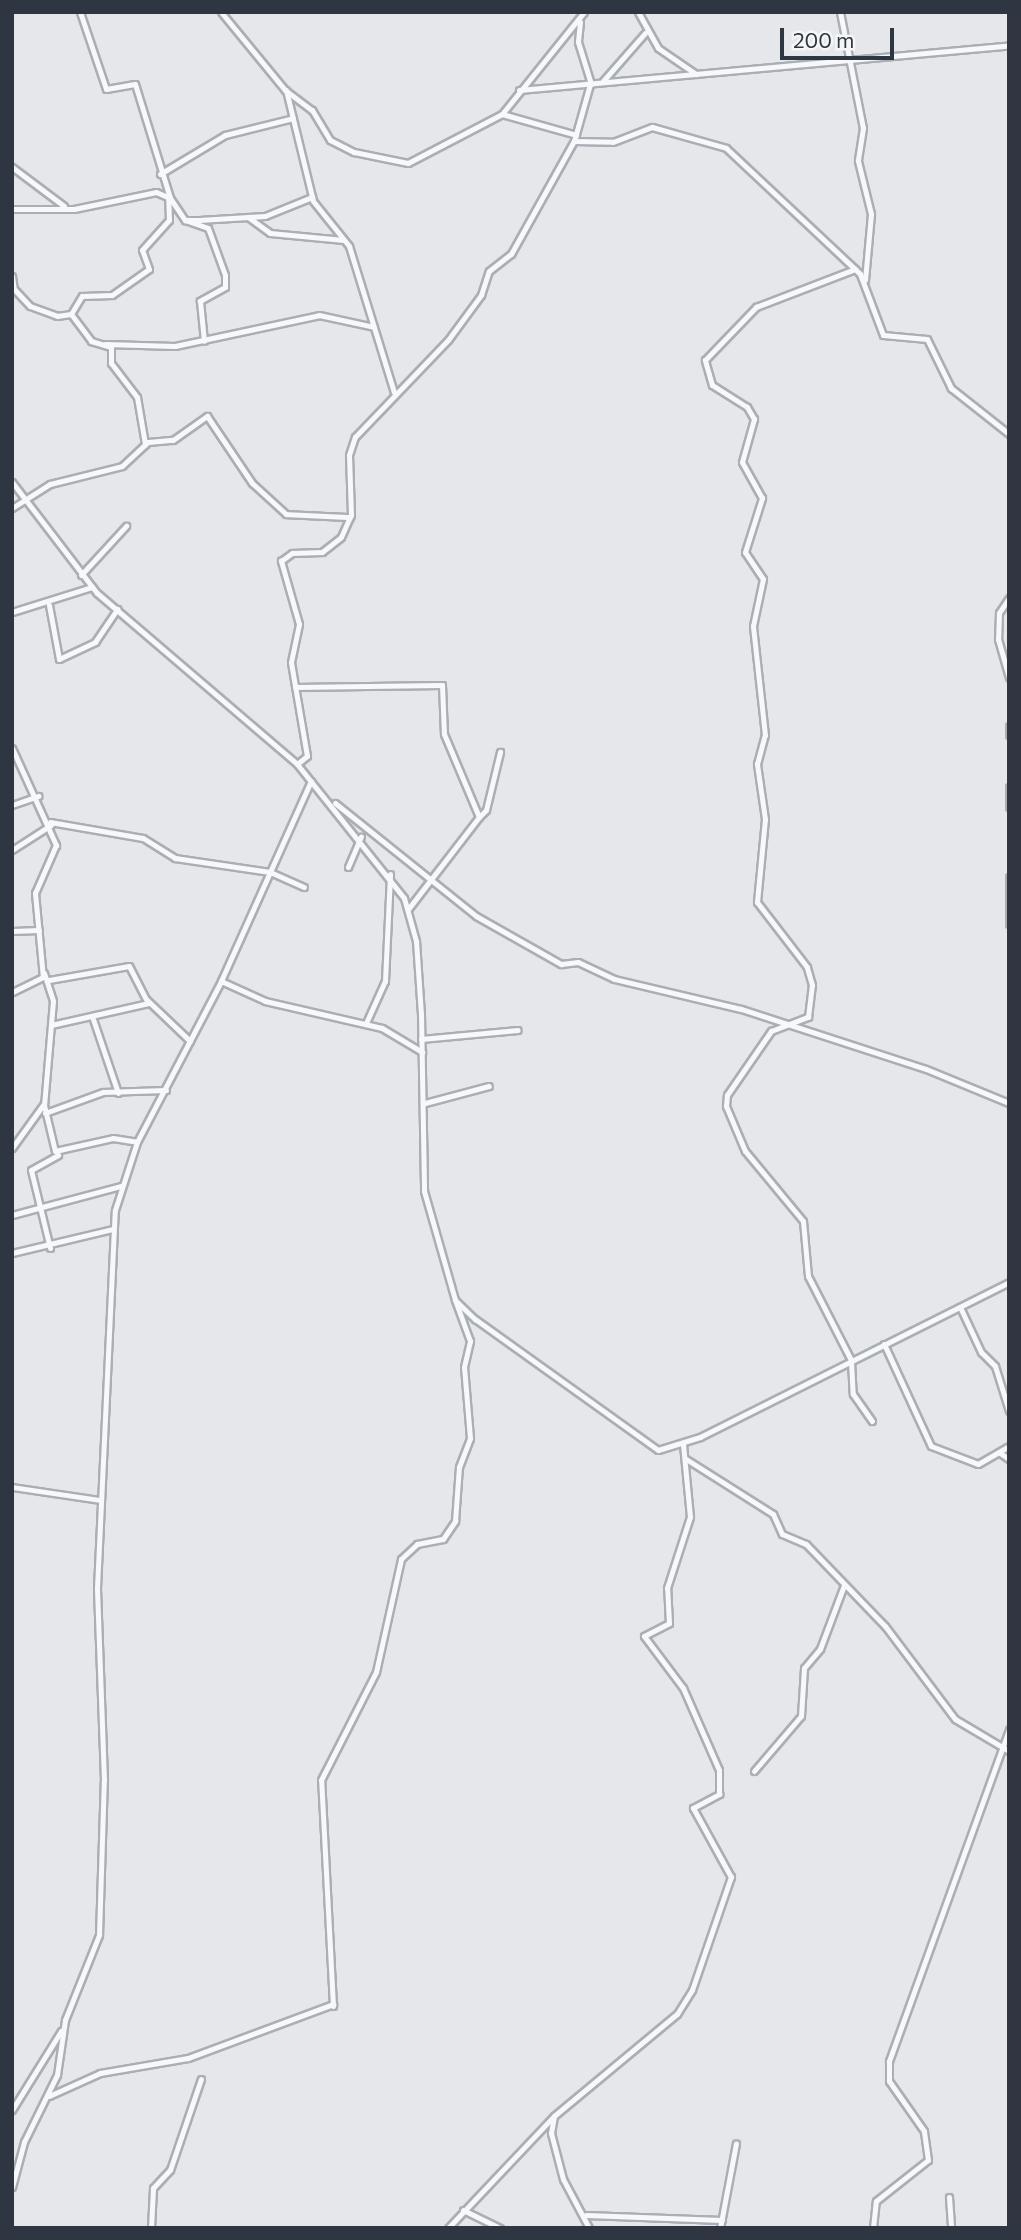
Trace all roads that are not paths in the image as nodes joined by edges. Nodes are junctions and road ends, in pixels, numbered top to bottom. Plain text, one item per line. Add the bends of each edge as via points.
1 (80, 12) edge
2 (221, 12) edge
3 (584, 12) edge
4 (638, 12) edge
5 (840, 12) edge
6 (580, 21) junction
7 (645, 33) junction
8 (1009, 45) edge
9 (848, 60) junction
10 (696, 74) junction
11 (603, 82) junction
12 (591, 84) junction
13 (285, 90) junction
14 (519, 90) junction
15 (502, 114) junction
16 (293, 118) junction
17 (575, 138) junction
18 (12, 167) edge
19 (160, 174) junction
20 (169, 197) junction
21 (312, 197) junction
22 (66, 208) junction
23 (12, 209) edge
24 (247, 217) junction
25 (185, 220) junction
26 (344, 240) junction
27 (855, 269) junction
28 (12, 276) edge
29 (865, 280) junction
30 (13, 290) edge
31 (71, 314) junction
32 (374, 327) junction
33 (204, 341) junction
34 (105, 344) junction
35 (394, 392) junction
36 (1009, 434) edge
37 (145, 444) junction
38 (12, 482) edge
39 (22, 499) junction
40 (12, 508) edge
41 (350, 517) junction
42 (127, 526) dead end
43 (80, 575) junction
44 (92, 587) junction
45 (1009, 598) edge
46 (49, 605) junction
47 (117, 609) junction
48 (12, 612) edge
49 (1009, 677) edge
50 (295, 687) junction
51 (1009, 726) edge
52 (1009, 736) edge
53 (13, 749) edge
54 (500, 752) dead end
55 (307, 759) junction
56 (297, 764) junction
57 (309, 778) junction
58 (1009, 787) edge
59 (38, 796) junction
60 (335, 803) dead end
61 (12, 806) edge
62 (1009, 807) edge
63 (479, 817) junction
64 (51, 824) junction
65 (361, 837) junction
66 (12, 850) edge
67 (348, 867) dead end
68 (270, 872) junction
69 (390, 874) junction
70 (1009, 877) edge
71 (433, 881) junction
72 (304, 887) dead end
73 (409, 908) junction
74 (1009, 924) edge
75 (39, 930) junction
76 (12, 931) edge
77 (44, 973) junction
78 (49, 980) junction
79 (221, 981) junction
80 (13, 989) edge
81 (149, 1003) junction
82 (93, 1019) junction
83 (366, 1023) junction
84 (51, 1025) junction
85 (792, 1026) junction
86 (518, 1030) dead end
87 (421, 1039) junction
88 (190, 1041) junction
89 (422, 1052) junction
90 (489, 1086) dead end
91 (166, 1090) junction
92 (118, 1093) junction
93 (149, 1095) junction
94 (160, 1101) junction
95 (425, 1103) junction
96 (1009, 1103) edge
97 (44, 1105) junction
98 (45, 1113) junction
99 (137, 1142) junction
100 (12, 1148) edge
101 (58, 1155) junction
102 (121, 1186) junction
103 (39, 1210) junction
104 (12, 1215) edge
105 (113, 1229) junction
106 (50, 1248) junction
107 (12, 1253) edge
108 (1009, 1282) edge
109 (455, 1300) junction
110 (960, 1307) junction
111 (884, 1344) junction
112 (851, 1360) junction
113 (1009, 1411) edge
114 (872, 1421) dead end
115 (683, 1444) junction
116 (1009, 1446) edge
117 (1000, 1453) junction
118 (686, 1459) junction
119 (1009, 1459) edge
120 (12, 1488) edge
121 (100, 1500) junction
122 (844, 1585) junction
123 (1009, 1729) edge
124 (1003, 1746) junction
125 (1009, 1751) edge
126 (754, 1771) dead end
127 (64, 2025) junction
128 (201, 2078) dead end
129 (49, 2096) junction
130 (12, 2110) edge
131 (554, 2116) junction
132 (736, 2143) dead end
133 (12, 2187) edge
134 (949, 2197) dead end
135 (463, 2210) junction
136 (586, 2215) junction
137 (722, 2220) junction
138 (151, 2228) edge
139 (448, 2228) edge
140 (500, 2228) edge
141 (589, 2228) edge
142 (720, 2228) edge
143 (873, 2228) edge
144 (951, 2228) edge

1 - 19 street via 106,89 135,84
2 - 13 street
3 - 6 street
4 - 7 street
5 - 9 street
6 - 12 street via 578,42
6 - 14 street
7 - 10 street
7 - 11 street
8 - 9 street
9 - 10 street
9 - 29 street via 863,128 858,160 871,214
10 - 11 street
11 - 12 street
12 - 14 street
12 - 17 street
13 - 15 street via 312,110 319,128 338,144 402,162 428,157
13 - 16 street
14 - 15 street
15 - 17 street
16 - 19 street via 211,141
16 - 21 street
17 - 27 street via 613,142 652,127 718,144
17 - 35 street via 513,250 488,273 478,301
18 - 22 street
19 - 20 street
20 - 22 street via 151,193
20 - 25 street
20 - 31 street via 169,220 142,250 147,272 111,295 82,296
21 - 24 street via 270,215
21 - 26 street
22 - 23 street
24 - 25 street
24 - 26 street via 270,233
25 - 33 street via 208,228 225,275 225,287 200,301
26 - 32 street
27 - 29 street
27 - 85 street via 756,307 705,356 712,385 747,407 754,419 742,462 762,498 746,552 763,579 753,626 765,735 757,764 765,819 757,898 811,977 811,1012
28 - 30 street
29 - 36 street via 883,335 927,339 951,388
30 - 31 street via 30,306
31 - 34 street via 89,339
32 - 33 street via 319,315
32 - 35 street
33 - 34 street via 155,348
34 - 37 street via 112,349 111,363 137,397
35 - 41 street via 351,445
37 - 39 street via 122,466 58,481
37 - 41 street via 173,440 207,416 252,483 286,514
38 - 39 street
39 - 40 street
39 - 43 street
41 - 50 street via 328,549 281,561 299,616 291,654
42 - 43 street
43 - 44 street
44 - 46 street
44 - 47 street
45 - 49 street via 999,613 998,639
46 - 47 street via 59,659 89,646
46 - 48 street
47 - 56 street
50 - 55 street
50 - 63 street via 442,685 444,734
51 - 52 street
53 - 59 street
54 - 63 street via 486,810
55 - 56 street
55 - 57 street
56 - 57 street
57 - 65 street
57 - 68 street
58 - 62 street
59 - 61 street
59 - 64 street
60 - 71 street
63 - 71 street
64 - 66 street
64 - 68 street via 143,838 182,860
64 - 75 street via 54,852 36,893
65 - 67 street
65 - 69 street
68 - 72 street
68 - 79 street
69 - 73 street
69 - 83 street via 385,981
70 - 74 street
71 - 73 street
71 - 85 street via 476,916 561,964 578,962 614,979
73 - 87 street
75 - 76 street
75 - 77 street
77 - 78 street
77 - 80 street
78 - 81 street via 129,967
78 - 84 street
79 - 83 street via 265,1001
79 - 88 street
81 - 82 street
81 - 88 street
82 - 84 street
82 - 92 street
83 - 89 street via 401,1035
84 - 97 street
85 - 96 street
85 - 112 street via 771,1031 727,1095 726,1106 740,1143 803,1221 808,1276
86 - 87 street
87 - 89 street
88 - 91 street
89 - 95 street
90 - 95 street
91 - 93 street
91 - 94 street
92 - 93 street
92 - 98 street
93 - 94 street
94 - 99 street
95 - 109 street via 422,1173
97 - 98 street
97 - 100 street
98 - 101 street
99 - 101 street via 113,1138
99 - 102 street
101 - 103 street via 32,1167
102 - 103 street
102 - 105 street
103 - 104 street
103 - 106 street
105 - 106 street
105 - 121 street
106 - 107 street
108 - 110 street
109 - 115 street via 635,1439 658,1450
109 - 129 street via 470,1341 464,1367 470,1438 459,1467 455,1521 443,1539 417,1544 401,1559 376,1672 321,1780 333,2005 188,2058 100,2073
110 - 111 street
110 - 113 street via 981,1352 995,1366
111 - 112 street
111 - 117 street via 931,1446 978,1464
112 - 114 street via 853,1394
112 - 115 street
115 - 118 street
116 - 117 street
117 - 119 street
118 - 122 street via 773,1514 782,1534 802,1541
118 - 131 street via 690,1517 667,1588 669,1623 644,1636 683,1689 721,1775 719,1794 693,1808 728,1864 730,1887 692,1990 677,2014
120 - 121 street
121 - 127 street via 96,1669 104,1780 99,1935
122 - 124 street via 885,1626 955,1719
122 - 126 street via 820,1649 804,1668 801,1716
123 - 124 street
124 - 125 street
124 - 143 street via 889,2061 889,2081 924,2131 928,2160 876,2202
127 - 129 street
127 - 130 street
128 - 138 street via 170,2170 153,2188
129 - 133 street via 20,2151
131 - 135 street
131 - 136 street via 551,2133 563,2179
132 - 137 street
134 - 144 street
135 - 139 street
135 - 140 street
136 - 137 street
136 - 141 street
137 - 142 street

